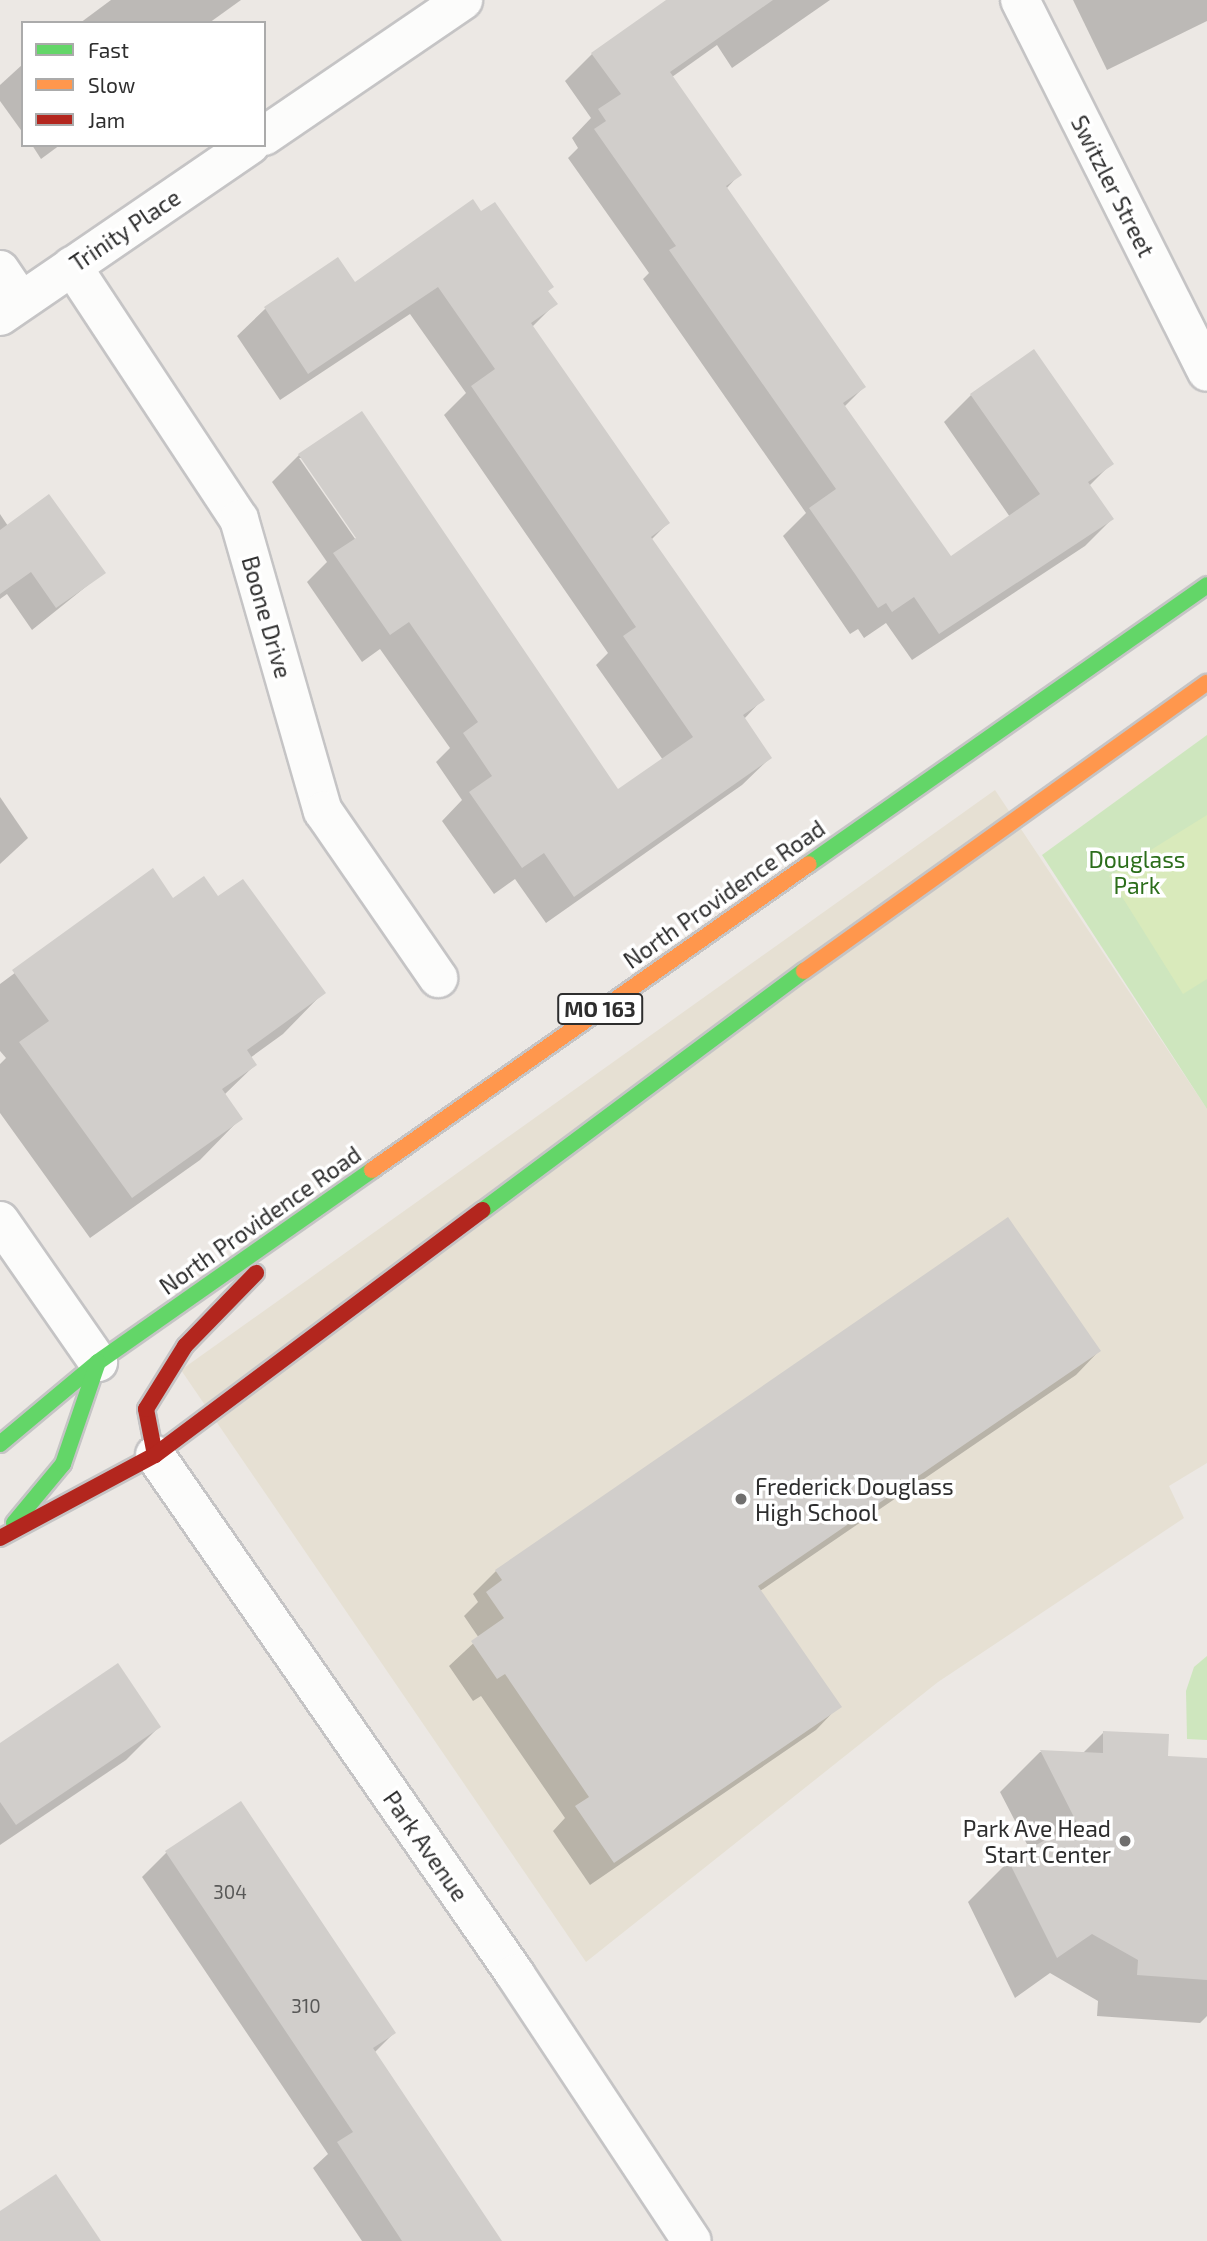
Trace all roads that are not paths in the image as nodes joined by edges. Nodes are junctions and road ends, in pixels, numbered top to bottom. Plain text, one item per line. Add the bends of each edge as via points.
1 (463, 0) edge
2 (1020, 0) edge
3 (266, 134) edge
4 (247, 147) edge
5 (72, 266) junction
6 (0, 270) edge
7 (10, 309) edge
8 (1207, 372) edge
9 (1207, 585) edge
10 (1207, 683) edge
11 (438, 978) dead end
12 (324, 1203) junction
13 (0, 1221) edge
14 (98, 1363) junction
15 (0, 1444) edge
16 (155, 1455) junction
17 (1, 1538) edge
18 (692, 2241) edge

1 - 3 street
2 - 8 street, Switzler Street
4 - 5 street, Trinity Place
5 - 7 street, Trinity Place
5 - 11 street, Boone Drive via 239,519 323,811
6 - 7 street
9 - 12 main road, North Providence Road / MO 163
10 - 16 main road via 815,963
12 - 14 main road, North Providence Road / MO 163
12 - 16 main road via 185,1346 146,1409
13 - 14 street
14 - 15 main road, North Providence Road / MO 163
14 - 17 main road via 63,1464
16 - 17 main road
16 - 18 street, Park Avenue via 507,1962

